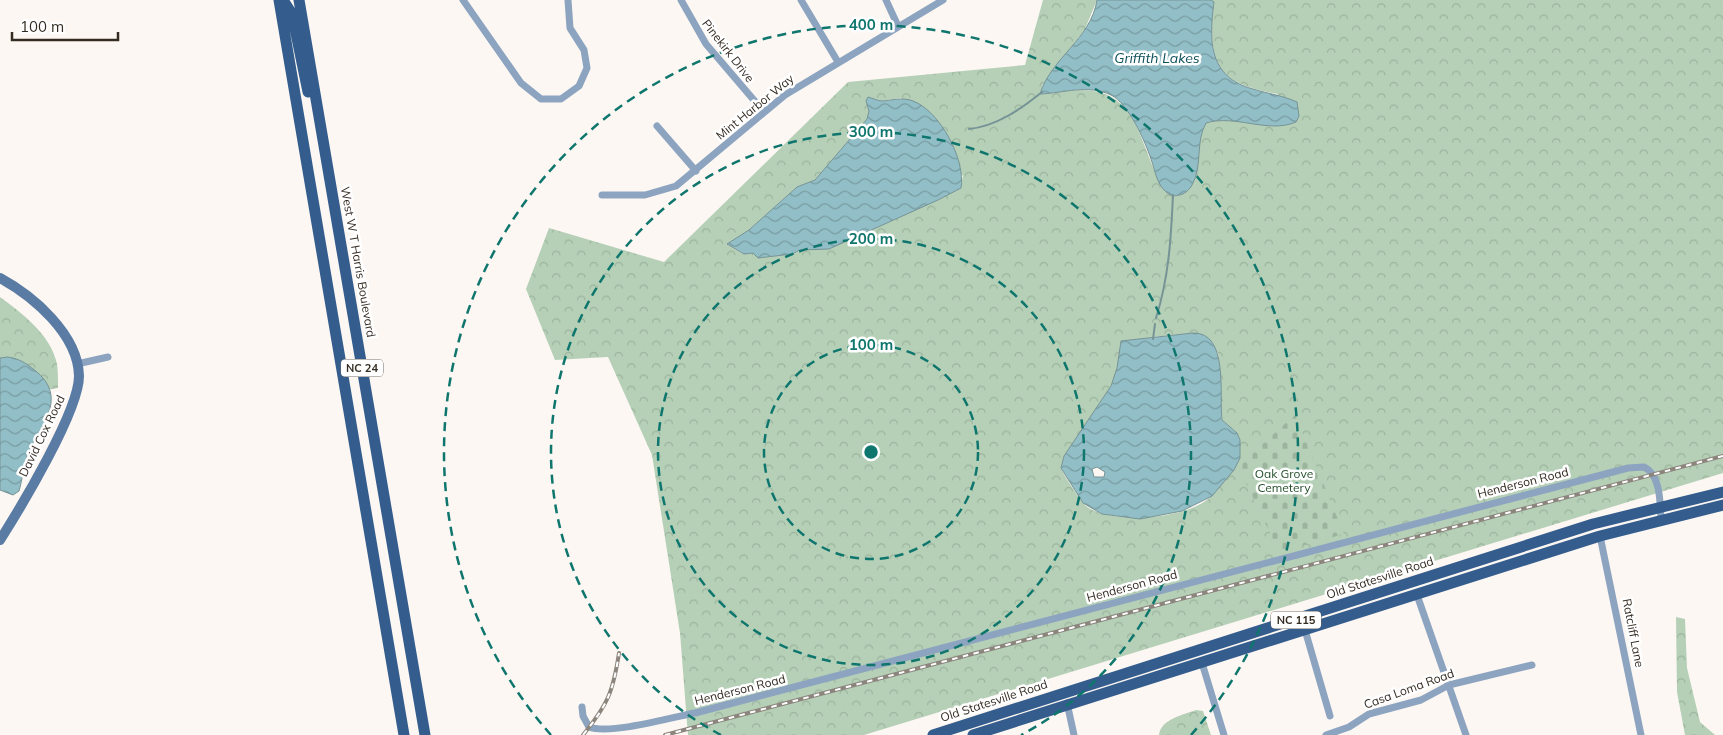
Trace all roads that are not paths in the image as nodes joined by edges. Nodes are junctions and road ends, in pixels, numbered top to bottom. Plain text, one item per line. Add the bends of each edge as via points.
1 (279, 0) edge
2 (283, 0) edge
3 (463, 0) edge
4 (568, 0) edge
5 (681, 0) edge
6 (801, 0) edge
7 (886, 0) edge
8 (944, 0) edge
9 (299, 1) edge
10 (898, 26) junction
11 (838, 62) junction
12 (764, 112) junction
13 (657, 126) dead end
14 (325, 148) junction
15 (696, 171) junction
16 (602, 195) dead end
17 (0, 278) edge
18 (108, 357) dead end
19 (77, 364) junction
20 (1723, 492) edge
21 (1723, 505) edge
22 (1660, 506) junction
23 (1661, 519) junction
24 (1600, 536) junction
25 (0, 540) edge
26 (1417, 595) junction
27 (1305, 630) junction
28 (1202, 663) junction
29 (1532, 665) dead end
30 (1449, 685) junction
31 (1066, 698) junction
32 (582, 708) dead end
33 (1330, 716) dead end
34 (404, 735) edge
35 (425, 735) edge
36 (933, 735) edge
37 (973, 735) edge
38 (1074, 735) edge
39 (1224, 735) edge
40 (1326, 735) edge
41 (1466, 735) edge
42 (1641, 735) edge

1 - 34 main road, NC 24
2 - 14 main road via 292,14 311,110
3 - 4 street via 522,82 541,99 561,99 579,86 587,68 584,50 570,28
5 - 12 street, Pinekirk Drive via 702,40
6 - 11 street
7 - 10 street
8 - 10 street, Mint Harbor Way
9 - 14 main road, West W T Harris Boulevard / NC 24
10 - 11 street, Mint Harbor Way
11 - 12 street, Mint Harbor Way
12 - 15 street, Mint Harbor Way
13 - 15 street
14 - 35 main road, West W T Harris Boulevard / NC 24
15 - 16 street, Mint Harbor Way via 661,192
17 - 19 main road, David Cox Road via 20,291 54,322 71,347
18 - 19 street
19 - 25 main road, David Cox Road via 76,393 66,421
20 - 22 main road, Old Statesville Road / NC 115
21 - 23 main road, Old Statesville Road / NC 115
22 - 23 street, Henderson Road
22 - 31 main road, Old Statesville Road / NC 115 via 1593,524
22 - 32 street, Henderson Road via 1650,470 1628,468 699,712 601,730 589,727
23 - 24 main road, Old Statesville Road / NC 115
24 - 26 main road, Old Statesville Road / NC 115
24 - 42 street, Ratcliff Lane
26 - 27 main road, Old Statesville Road / NC 115
26 - 30 street
27 - 28 main road, Old Statesville Road / NC 115
27 - 33 street
28 - 31 main road, Old Statesville Road / NC 115
28 - 39 street
29 - 30 street, Casa Loma Road
30 - 40 street, Casa Loma Road via 1421,700 1369,714 1349,727
30 - 41 street
31 - 36 main road, Old Statesville Road / NC 115
31 - 37 main road, Old Statesville Road / NC 115
31 - 38 street

